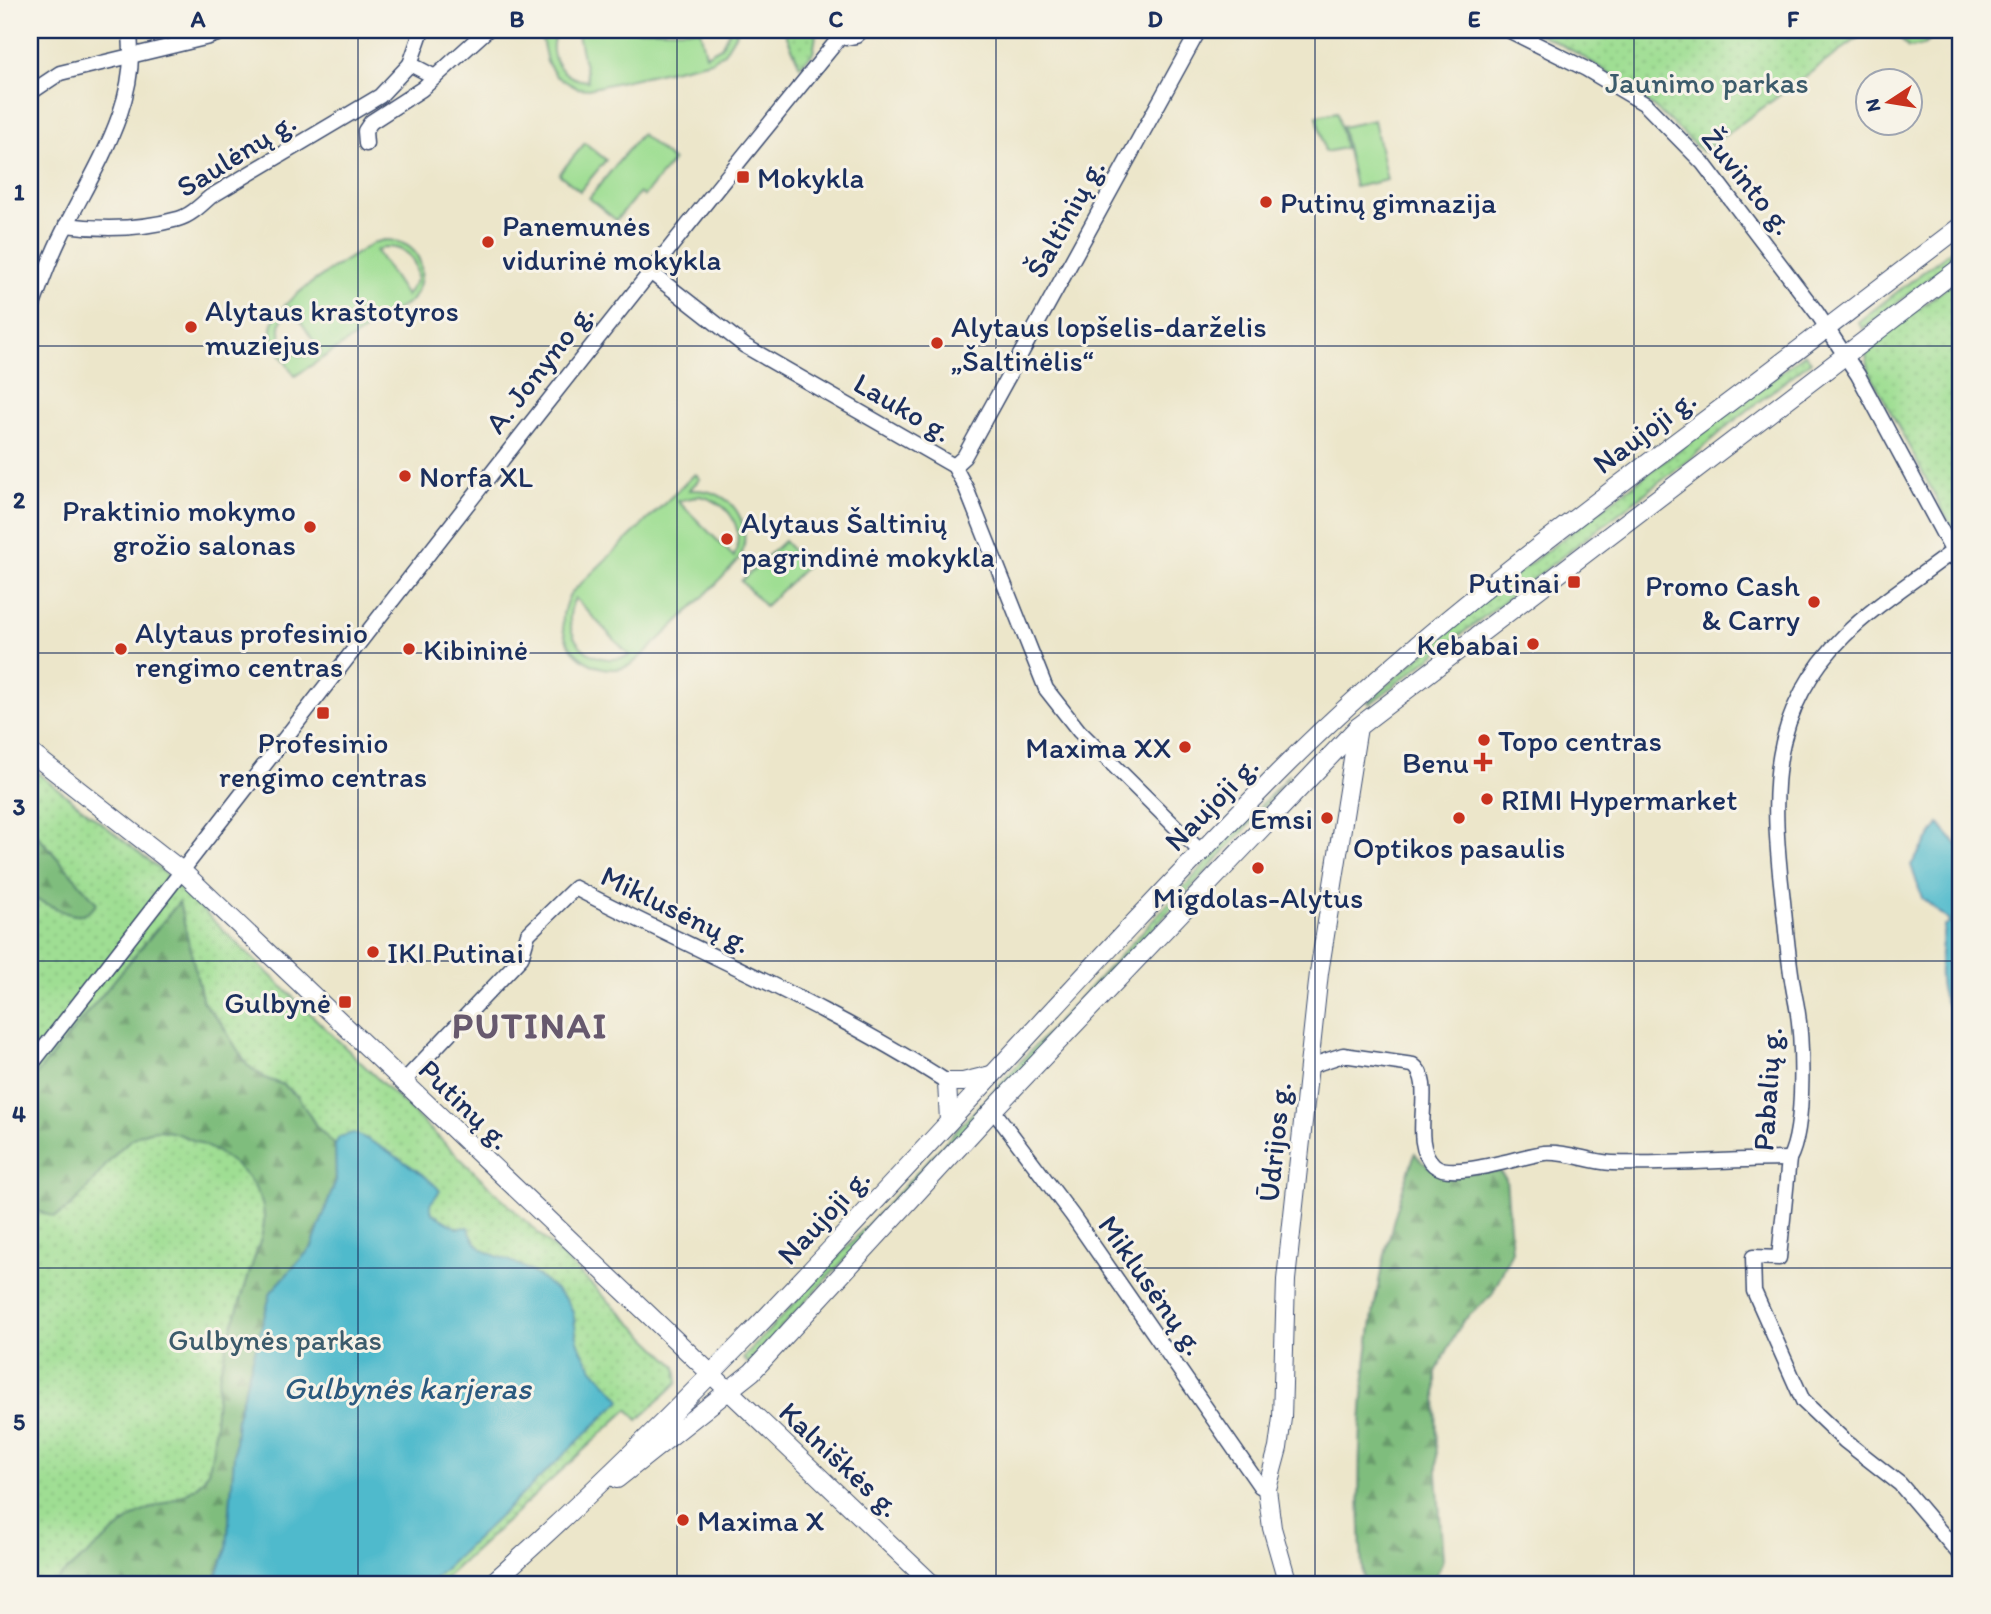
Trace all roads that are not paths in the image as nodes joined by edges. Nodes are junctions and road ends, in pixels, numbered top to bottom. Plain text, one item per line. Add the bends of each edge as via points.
1 (129, 30) edge
2 (229, 30) edge
3 (422, 30) edge
4 (487, 30) edge
5 (862, 30) edge
6 (1199, 30) edge
7 (1508, 30) edge
8 (838, 33) edge
9 (133, 54) junction
10 (410, 64) junction
11 (435, 77) junction
12 (30, 93) edge
13 (366, 144) dead end
14 (66, 225) junction
15 (1961, 226) edge
16 (1961, 267) edge
17 (649, 271) junction
18 (30, 313) edge
19 (1827, 327) junction
20 (1845, 355) junction
21 (954, 466) junction
22 (1953, 551) junction
23 (1961, 567) edge
24 (1343, 710) junction
25 (1358, 727) junction
26 (30, 752) edge
27 (1202, 853) junction
28 (182, 872) junction
29 (30, 1066) edge
30 (1310, 1066) junction
31 (991, 1075) junction
32 (403, 1082) junction
33 (947, 1082) junction
34 (993, 1110) junction
35 (949, 1121) junction
36 (1789, 1159) junction
37 (711, 1375) junction
38 (728, 1392) junction
39 (1267, 1489) junction
40 (580, 1505) junction
41 (1961, 1556) edge
42 (491, 1584) edge
43 (932, 1584) edge
44 (1288, 1584) edge

1 - 9 street
2 - 9 street
3 - 10 street, Saulėnų g.
4 - 11 street
5 - 8 street via 851,37
6 - 21 street, Šaltinių g. via 964,457
7 - 19 street, Žuvinto g. via 1645,104 1671,127
8 - 17 street, A. Jonyno g.
9 - 12 street via 60,73
9 - 14 street via 126,97
10 - 11 street
10 - 14 street, Saulėnų g. via 380,96 210,197 191,213 178,219 100,230
11 - 13 street via 371,122 365,131
14 - 18 street
15 - 19 main road, Naujoji g.
16 - 20 main road, Naujoji g.
17 - 21 street, Lauko g. via 745,346
17 - 28 street, A. Jonyno g.
19 - 20 street, Žuvinto g.
19 - 24 main road, Naujoji g. via 1491,582
20 - 22 street, Žuvinto g.
20 - 25 main road, Naujoji g.
21 - 27 street, Lauko g. via 1046,689 1079,731
22 - 23 street, Žuvinto g.
22 - 36 street, Pabalių g. via 1845,635 1813,673 1787,724 1778,758 1774,821 1802,1046 1796,1147
24 - 25 main road
24 - 27 main road, Naujoji g.
25 - 30 main road, Ūdrijos g. via 1322,950
25 - 34 main road, Naujoji g.
26 - 28 main road, Putinų g.
27 - 31 main road, Naujoji g.
28 - 29 street
28 - 32 main road, Putinų g.
30 - 36 street via 1353,1055 1419,1069 1424,1143 1432,1164 1439,1168 1480,1167 1546,1153 1613,1163
30 - 39 main road, Ūdrijos g. via 1286,1280 1282,1418
31 - 33 main road
31 - 35 main road, Naujoji g.
32 - 33 street, Miklusėnų g. via 521,958 528,934 575,888 810,1006
32 - 37 main road, Putinų g.
33 - 35 main road
34 - 38 main road, Naujoji g. via 752,1372
34 - 39 street, Miklusėnų g. via 1072,1215 1260,1486
35 - 37 main road, Naujoji g.
36 - 41 street, Pabalių g. via 1779,1258 1753,1257 1751,1264 1760,1305 1803,1401 1900,1484
37 - 38 main road, Kalniškės g.
37 - 40 main road, Naujoji g.
38 - 40 main road, Naujoji g.
38 - 43 main road, Kalniškės g.
39 - 44 main road, Ūdrijos g.
40 - 42 main road, Naujoji g.

